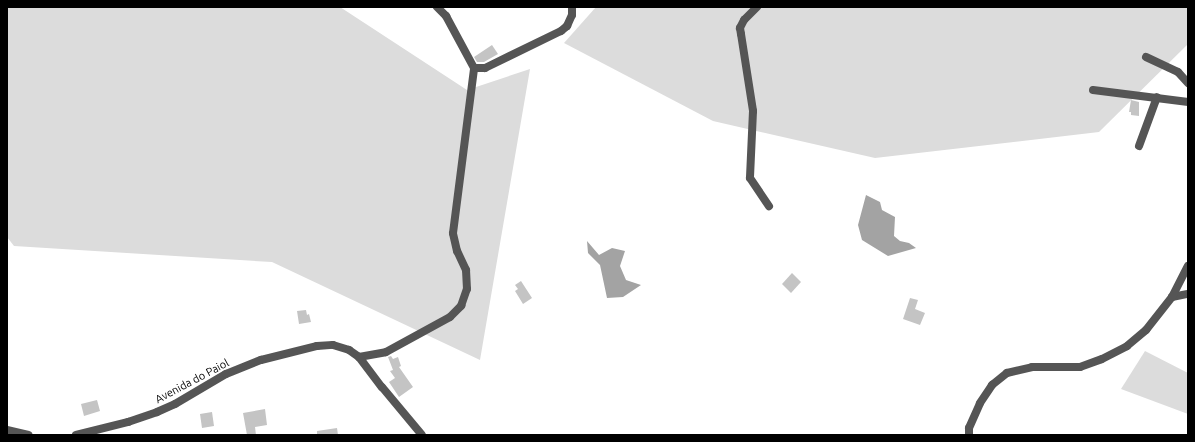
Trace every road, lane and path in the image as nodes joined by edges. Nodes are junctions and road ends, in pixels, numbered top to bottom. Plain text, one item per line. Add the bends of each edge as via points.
1 (437, 7) edge
2 (572, 7) edge
3 (757, 7) edge
4 (1146, 56) dead end
5 (474, 68) junction
6 (1188, 83) edge
7 (1093, 90) dead end
8 (1157, 97) junction
9 (1188, 102) edge
10 (1139, 146) dead end
11 (769, 206) dead end
12 (1188, 266) edge
13 (1188, 294) edge
14 (1172, 297) junction
15 (359, 357) junction
16 (7, 430) edge
17 (28, 435) edge
18 (76, 435) edge
19 (422, 435) edge
20 (969, 435) edge

1 - 5 street via 446,16
2 - 5 street via 572,15 567,26 561,31 484,68
3 - 11 street via 740,28 753,111 750,178
4 - 6 street via 1178,72
5 - 15 street via 453,233 457,251 466,270 467,289 461,306 450,318 386,352
7 - 8 street
8 - 9 street
8 - 10 street
12 - 14 street
13 - 14 street
14 - 20 street via 1146,330 1127,346 1102,359 1080,368 1032,367 1007,373 992,385 980,403
15 - 18 street, Avenida do Paiol via 349,350 317,346 261,360 226,374 175,404 156,412
15 - 19 street, Avenida do Paiol
16 - 17 street

